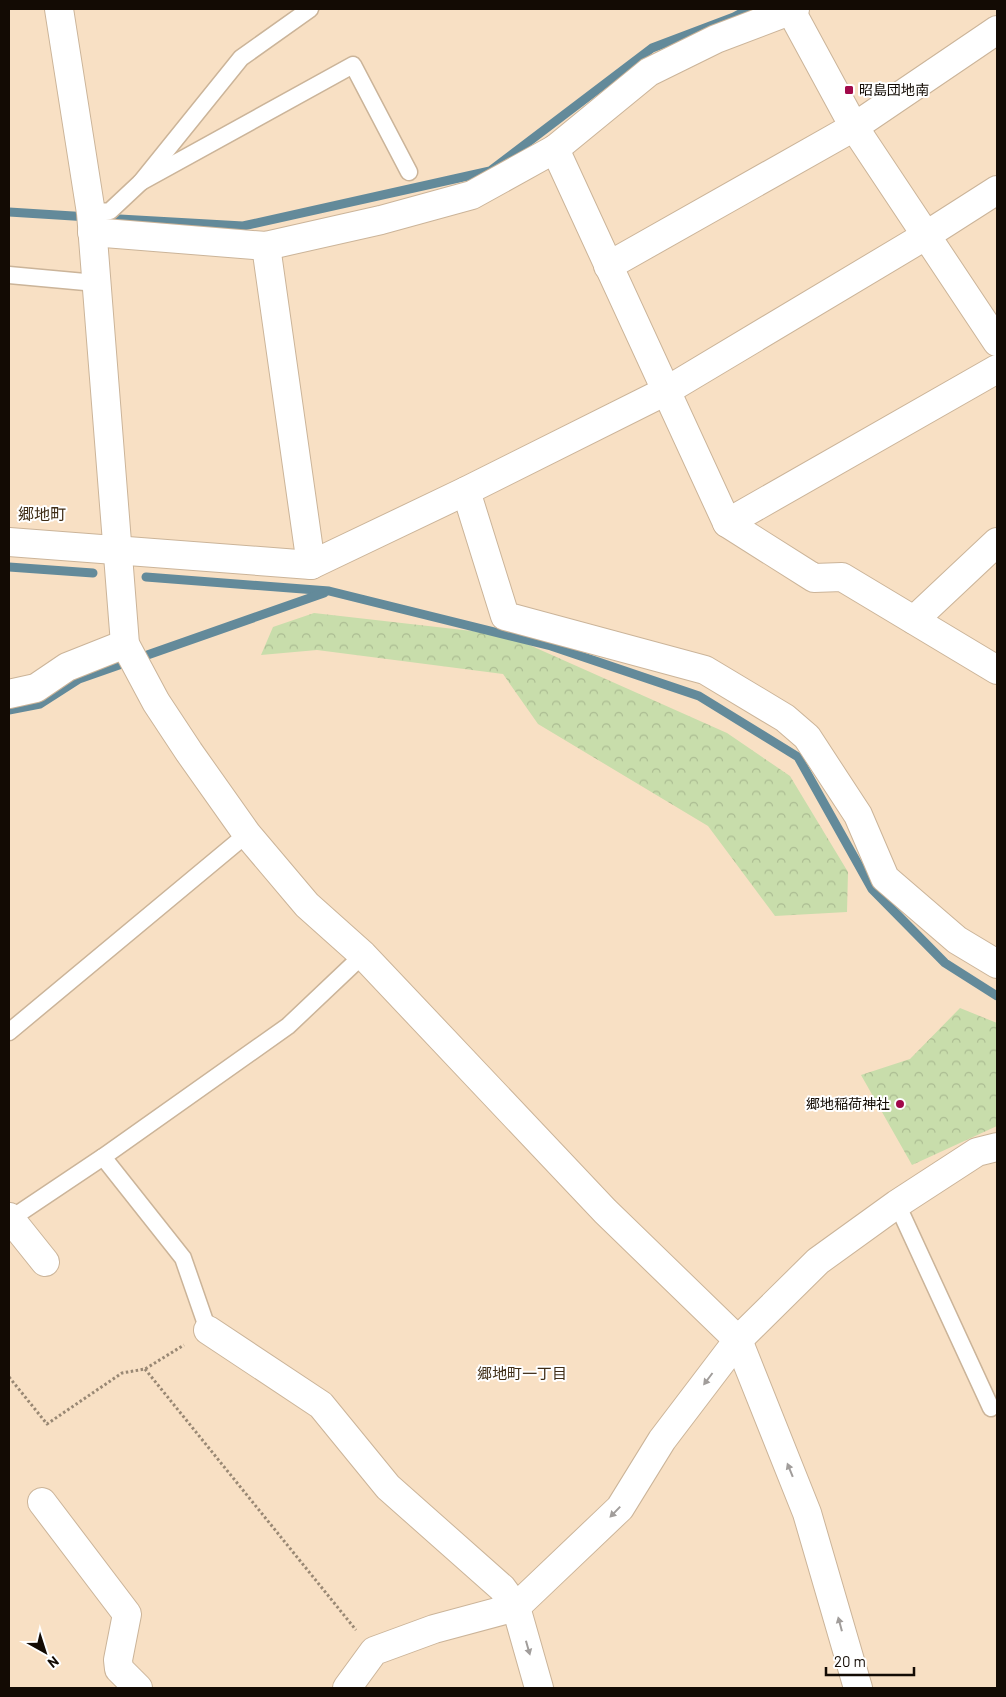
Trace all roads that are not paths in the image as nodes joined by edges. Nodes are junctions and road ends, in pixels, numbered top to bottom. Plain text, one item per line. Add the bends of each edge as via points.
1 (59, 9) edge
2 (310, 9) edge
3 (792, 10) edge
4 (997, 30) edge
5 (854, 126) junction
6 (555, 149) junction
7 (409, 172) dead end
8 (141, 182) junction
9 (997, 190) edge
10 (91, 225) junction
11 (925, 236) junction
12 (266, 246) junction
13 (608, 266) junction
14 (9, 275) edge
15 (96, 283) junction
16 (997, 342) edge
17 (997, 369) edge
18 (666, 391) junction
19 (466, 491) junction
20 (727, 523) junction
21 (9, 542) edge
22 (997, 542) edge
23 (117, 549) junction
24 (311, 565) junction
25 (914, 620) junction
26 (126, 646) junction
27 (997, 670) edge
28 (9, 694) edge
29 (247, 834) junction
30 (363, 955) junction
31 (997, 964) edge
32 (9, 1032) edge
33 (997, 1147) edge
34 (103, 1157) junction
35 (897, 1204) junction
36 (9, 1219) edge
37 (45, 1262) dead end
38 (208, 1330) joint
39 (738, 1340) junction
40 (991, 1408) dead end
41 (42, 1502) dead end
42 (516, 1607) junction
43 (138, 1688) edge
44 (347, 1688) edge
45 (539, 1688) edge
46 (858, 1688) edge

1 - 10 street
2 - 8 lane via 241,58
3 - 5 street
3 - 6 street via 716,38 649,72
4 - 5 street
5 - 11 street
5 - 13 street
6 - 12 street via 472,195
6 - 13 street
7 - 8 lane via 353,65
8 - 10 lane
9 - 11 street
10 - 12 street
10 - 15 street
11 - 16 street
11 - 18 street
12 - 24 street
13 - 18 street
14 - 15 lane
15 - 23 street
17 - 20 street
18 - 19 street
18 - 20 street
19 - 24 street
19 - 31 street via 505,616 704,670 785,718 807,738 858,816 885,878 957,940
20 - 25 street via 814,578 842,577
21 - 23 street
22 - 25 street
23 - 24 street
23 - 26 street
25 - 27 street
26 - 28 street via 68,667 36,688
26 - 29 street via 184,744
29 - 30 street via 306,905
29 - 32 lane
30 - 34 lane via 288,1026
30 - 39 street via 606,1211
33 - 35 street via 977,1152
34 - 36 lane
34 - 38 lane via 183,1258
35 - 39 street via 818,1261
35 - 40 lane
36 - 37 street
38 - 42 street via 321,1405 388,1486 502,1588
39 -> 42 street via 662,1440 620,1508
46 -> 39 street via 807,1513
41 - 43 street via 127,1614 118,1669
42 - 44 street via 434,1629 374,1651
42 -> 45 street

